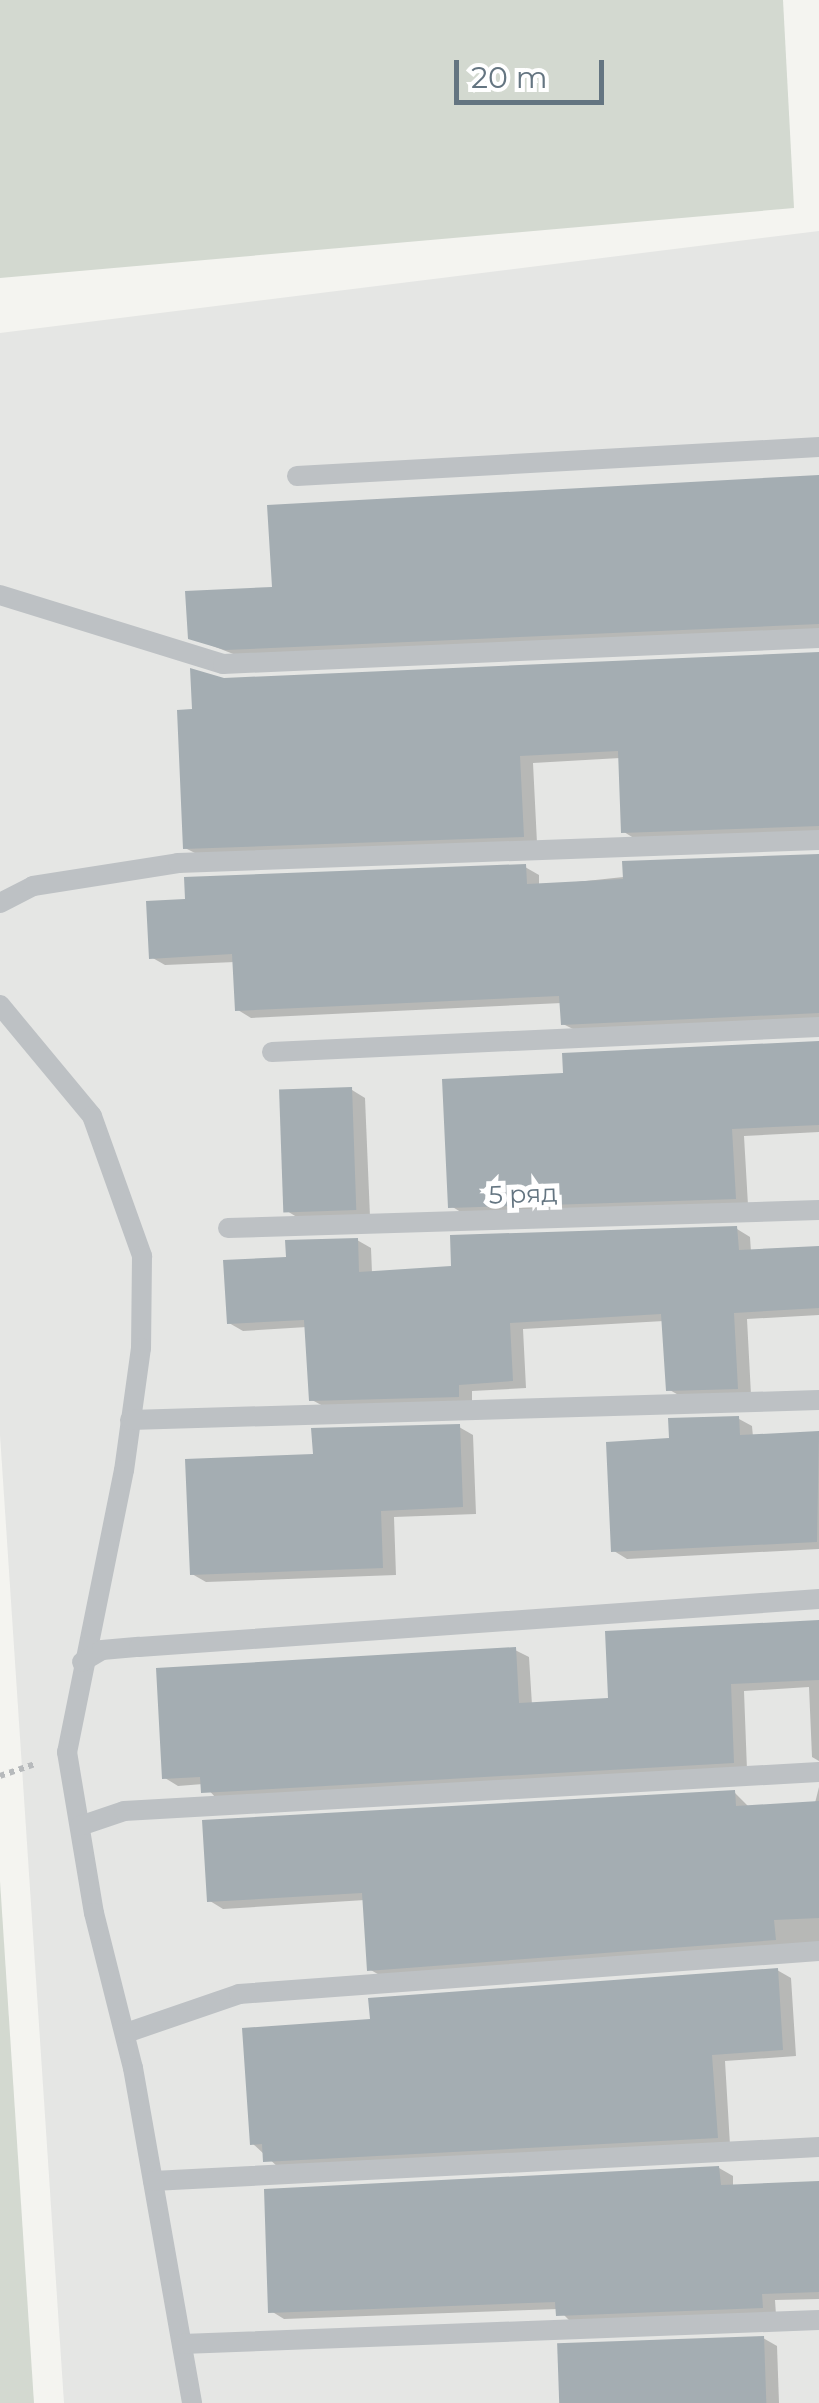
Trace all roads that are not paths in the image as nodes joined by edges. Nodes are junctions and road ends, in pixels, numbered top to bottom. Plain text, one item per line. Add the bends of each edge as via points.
1 (819, 448) edge
2 (297, 476) dead end
3 (0, 595) edge
4 (819, 638) edge
5 (819, 840) edge
6 (0, 902) edge
7 (0, 1004) edge
8 (819, 1028) edge
9 (272, 1052) dead end
10 (819, 1210) edge
11 (228, 1228) dead end
12 (819, 1400) edge
13 (130, 1420) junction
14 (819, 1598) edge
15 (82, 1662) junction
16 (819, 1772) edge
17 (80, 1826) junction
18 (819, 1951) edge
19 (126, 2034) junction
20 (819, 2147) edge
21 (153, 2181) junction
22 (819, 2320) edge
23 (182, 2344) junction
24 (192, 2403) edge

1 - 2 lane
3 - 4 lane via 223,664
5 - 6 lane via 178,863 33,886
7 - 13 lane via 92,1116 142,1256 141,1348
8 - 9 lane
10 - 11 lane, 5 ряд
12 - 13 lane
13 - 15 lane
14 - 15 lane via 102,1650
15 - 17 lane via 67,1752
16 - 17 lane via 124,1811
17 - 19 lane via 94,1913
18 - 19 lane via 239,1994
19 - 21 lane
20 - 21 lane
21 - 23 lane
22 - 23 lane
23 - 24 lane

